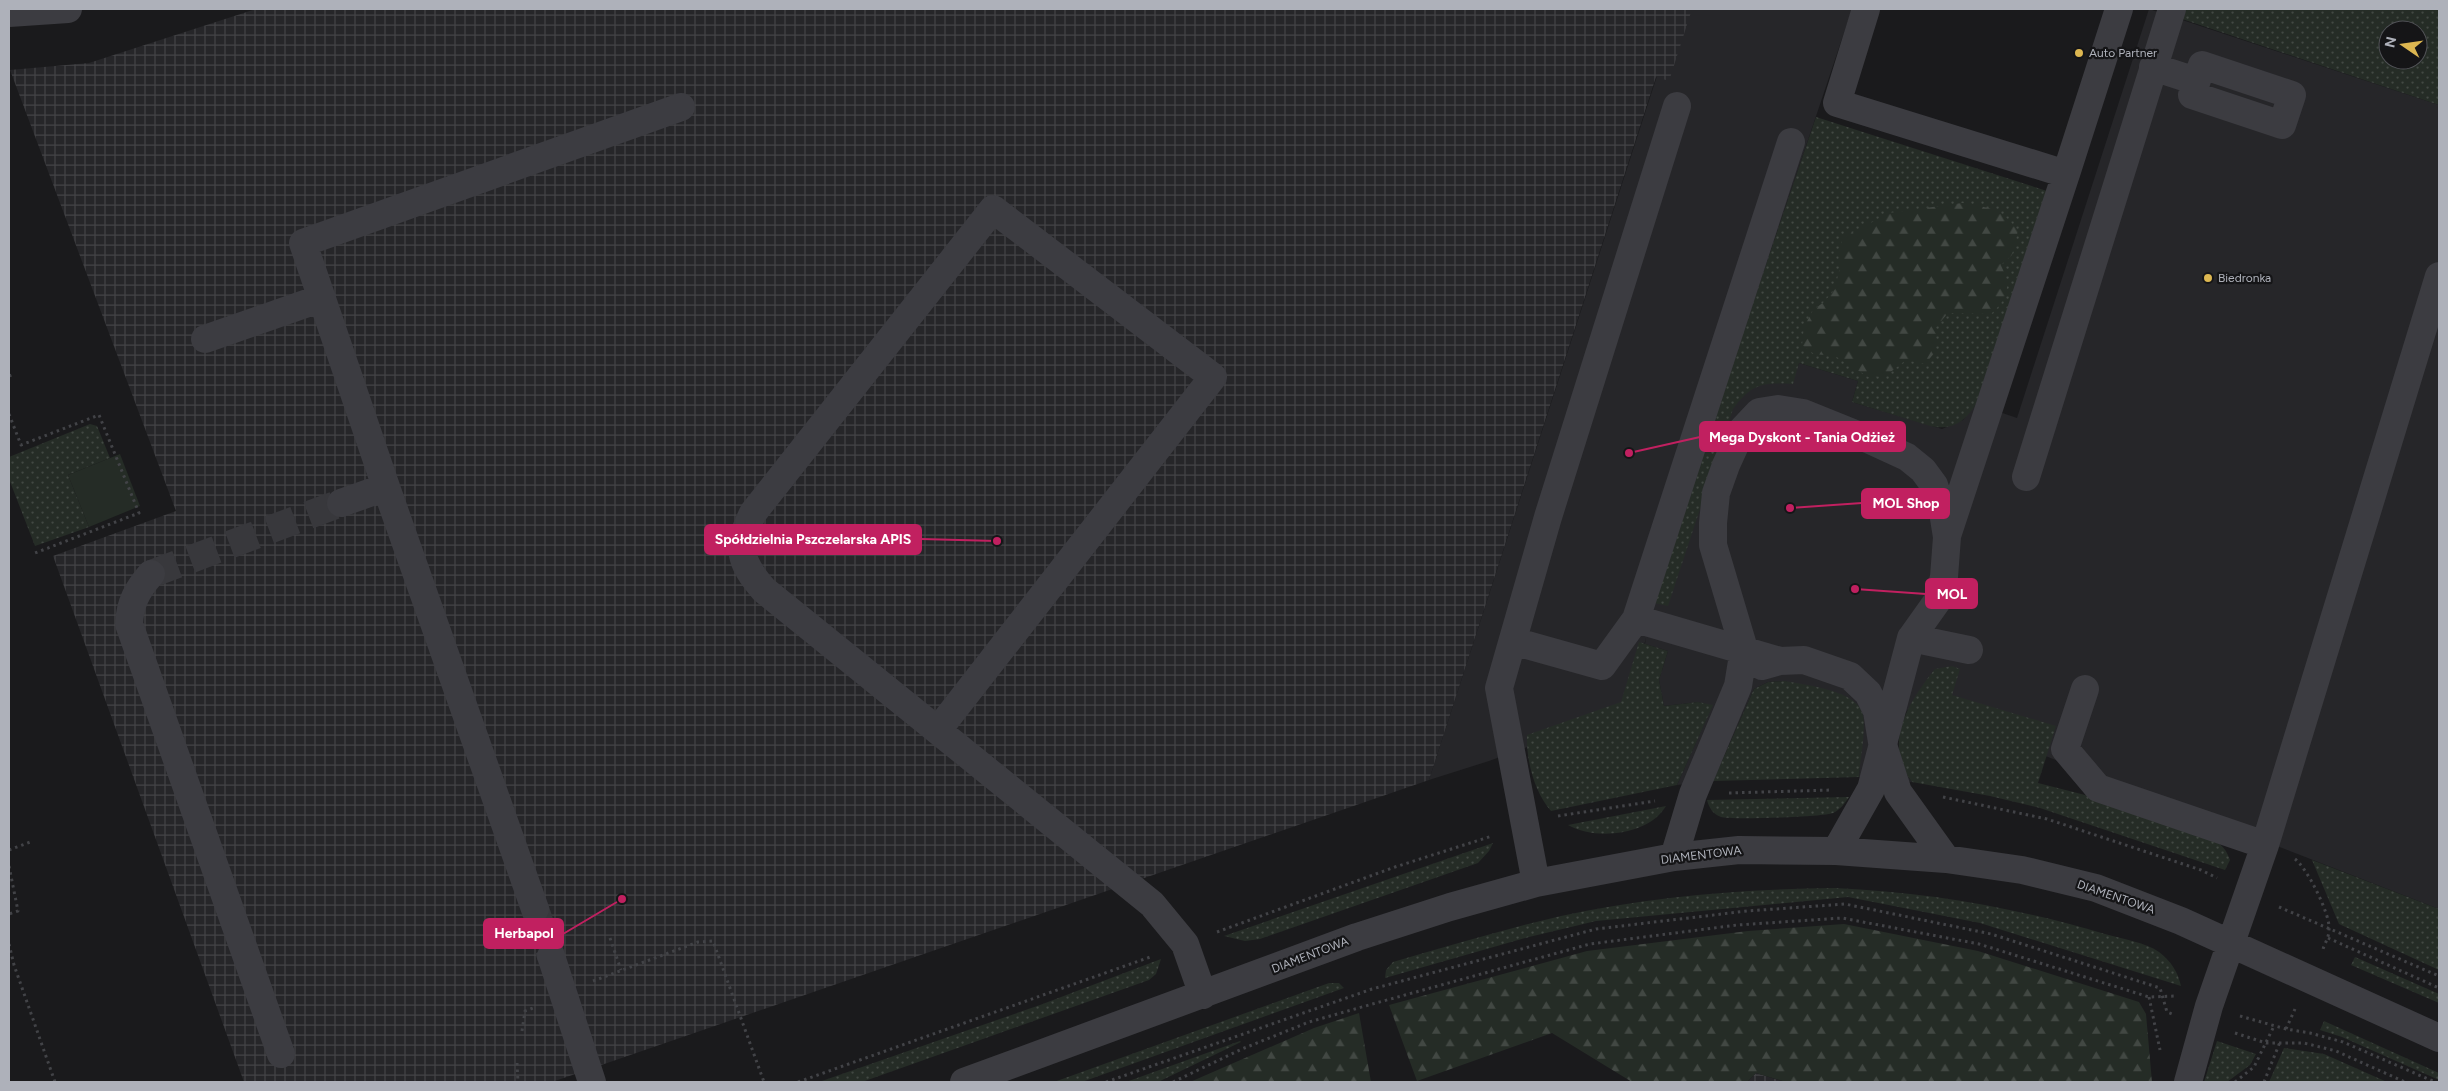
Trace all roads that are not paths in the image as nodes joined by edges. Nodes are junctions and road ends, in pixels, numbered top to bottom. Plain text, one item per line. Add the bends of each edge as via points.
1 (68, 9) edge
2 (1866, 9) edge
3 (2119, 9) edge
4 (2172, 9) edge
5 (9, 13) edge
6 (2153, 67) junction
7 (2196, 81) dead end
8 (1677, 106) dead end
9 (681, 107) dead end
10 (1791, 142) dead end
11 (2066, 174) junction
12 (2439, 276) edge
13 (322, 298) junction
14 (205, 339) dead end
15 (2026, 478) dead end
16 (386, 487) junction
17 (341, 503) tunnel mouth
18 (1947, 537) junction
19 (151, 574) tunnel mouth
20 (1636, 619) junction
21 (1910, 638) junction
22 (1513, 641) junction
23 (1744, 649) junction
24 (1969, 650) dead end
25 (1780, 661) junction
26 (1738, 686) junction
27 (2085, 689) dead end
28 (938, 730) junction
29 (1882, 742) junction
30 (2265, 846) junction
31 (1836, 851) junction
32 (1674, 857) junction
33 (1946, 859) junction
34 (1536, 883) junction
35 (535, 909) tunnel mouth
36 (2232, 943) junction
37 (551, 956) tunnel mouth
38 (1203, 995) junction
39 (2439, 1038) edge
40 (281, 1054) dead end
41 (592, 1082) edge
42 (964, 1082) edge
43 (2188, 1082) edge

1 - 5 street
2 - 11 street via 1837,102
3 - 11 street
4 - 6 street
6 - 7 street
6 - 15 street
8 - 22 street via 1548,517
9 - 13 street via 303,243
10 - 20 street
11 - 18 street
12 - 30 street
13 - 14 street
13 - 16 street
16 - 17 street
16 - 35 street
18 - 21 street via 1944,576 1938,600
18 - 23 street via 1934,486 1923,470 1907,457 1803,413 1778,409 1759,412 1742,430 1726,465 1716,493 1713,523 1714,545
19 - 40 street via 130,606 129,624
20 - 22 street via 1602,666
20 - 23 street
21 - 24 street
21 - 29 street
22 - 34 street via 1499,688
23 - 25 street
23 - 26 street
25 - 26 street via 1756,668
25 - 29 street via 1804,660 1850,676 1868,693 1877,711
26 - 32 street via 1693,794
27 - 30 street via 2065,749 2098,788
28 - 28 street via 764,590 748,571 742,555 743,534 753,513 993,209 1213,376
28 - 38 street via 1152,904 1185,944
29 - 31 street via 1871,789
29 - 33 street via 1898,792
30 - 36 street
31 - 32 street, DIAMENTOWA via 1738,850
31 - 33 street, DIAMENTOWA
32 - 34 street, DIAMENTOWA
33 - 36 street, DIAMENTOWA via 2022,870 2096,888
34 - 38 street, DIAMENTOWA via 1357,937
36 - 39 street, DIAMENTOWA
36 - 43 street via 2206,1015
37 - 41 street
38 - 42 street, DIAMENTOWA

